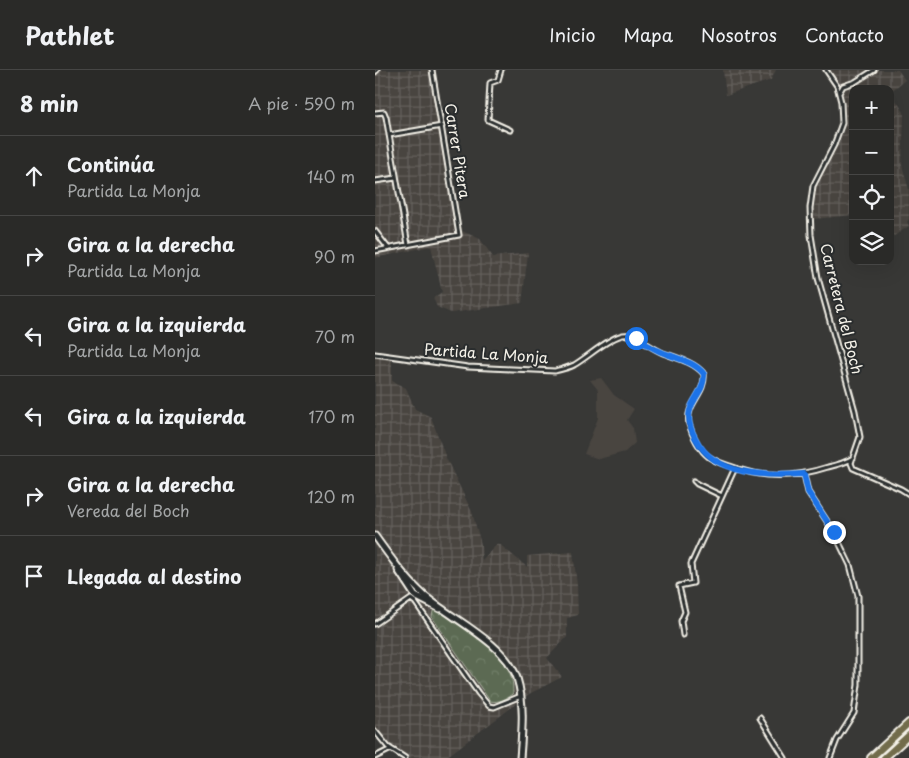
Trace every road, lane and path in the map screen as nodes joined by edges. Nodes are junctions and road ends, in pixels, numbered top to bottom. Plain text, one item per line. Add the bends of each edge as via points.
1 (432, 70) edge
2 (501, 70) edge
3 (826, 70) edge
4 (874, 70) edge
5 (839, 94) junction
6 (375, 113) edge
7 (442, 126) junction
8 (510, 130) dead end
9 (389, 135) junction
10 (396, 178) junction
11 (375, 181) edge
12 (375, 231) edge
13 (408, 245) junction
14 (388, 248) junction
15 (375, 251) edge
16 (375, 354) edge
17 (853, 458) junction
18 (735, 468) junction
19 (804, 474) junction
20 (694, 481) dead end
21 (909, 494) edge
22 (722, 496) junction
23 (375, 536) edge
24 (394, 563) junction
25 (424, 594) junction
26 (413, 598) junction
27 (447, 612) junction
28 (375, 624) edge
29 (683, 635) dead end
30 (521, 696) junction
31 (760, 718) dead end
32 (909, 722) edge
33 (375, 730) edge
34 (909, 735) edge
35 (391, 749) junction
36 (375, 757) edge
37 (405, 758) edge
38 (520, 758) edge
39 (785, 758) edge
40 (831, 758) edge
41 (871, 758) edge
42 (884, 758) edge

1 - 7 street, Carrer Pitera
2 - 8 street via 498,80 490,83 488,120
3 - 5 street, Carretera del Boch
4 - 5 street via 843,86
5 - 17 street, Carretera del Boch via 842,123 813,186 810,217 819,278 860,437
6 - 9 street via 384,112
7 - 9 street
7 - 13 street, Carrer Pitera via 459,235
9 - 10 street
10 - 11 street
10 - 13 street
12 - 14 street
13 - 14 street
14 - 15 street
16 - 18 street, Partida La Monja via 468,367 555,371 575,364 617,337 628,335 690,363 704,374 703,388 689,416 691,429 709,457
17 - 19 street
17 - 21 street via 853,468
18 - 19 street via 756,475
18 - 22 street
19 - 40 street via 808,492 834,532 850,565 858,596 858,684 854,714 837,740
20 - 22 street
22 - 29 street via 691,564 693,583 679,586 685,612 681,620
23 - 24 street
24 - 25 street
24 - 26 street
25 - 26 street
25 - 27 street
26 - 27 street
26 - 28 street
26 - 30 street via 489,706
27 - 30 street via 503,654 516,677
30 - 38 street
31 - 39 street
32 - 41 highway
33 - 35 street
34 - 42 highway
35 - 36 street
35 - 37 street

